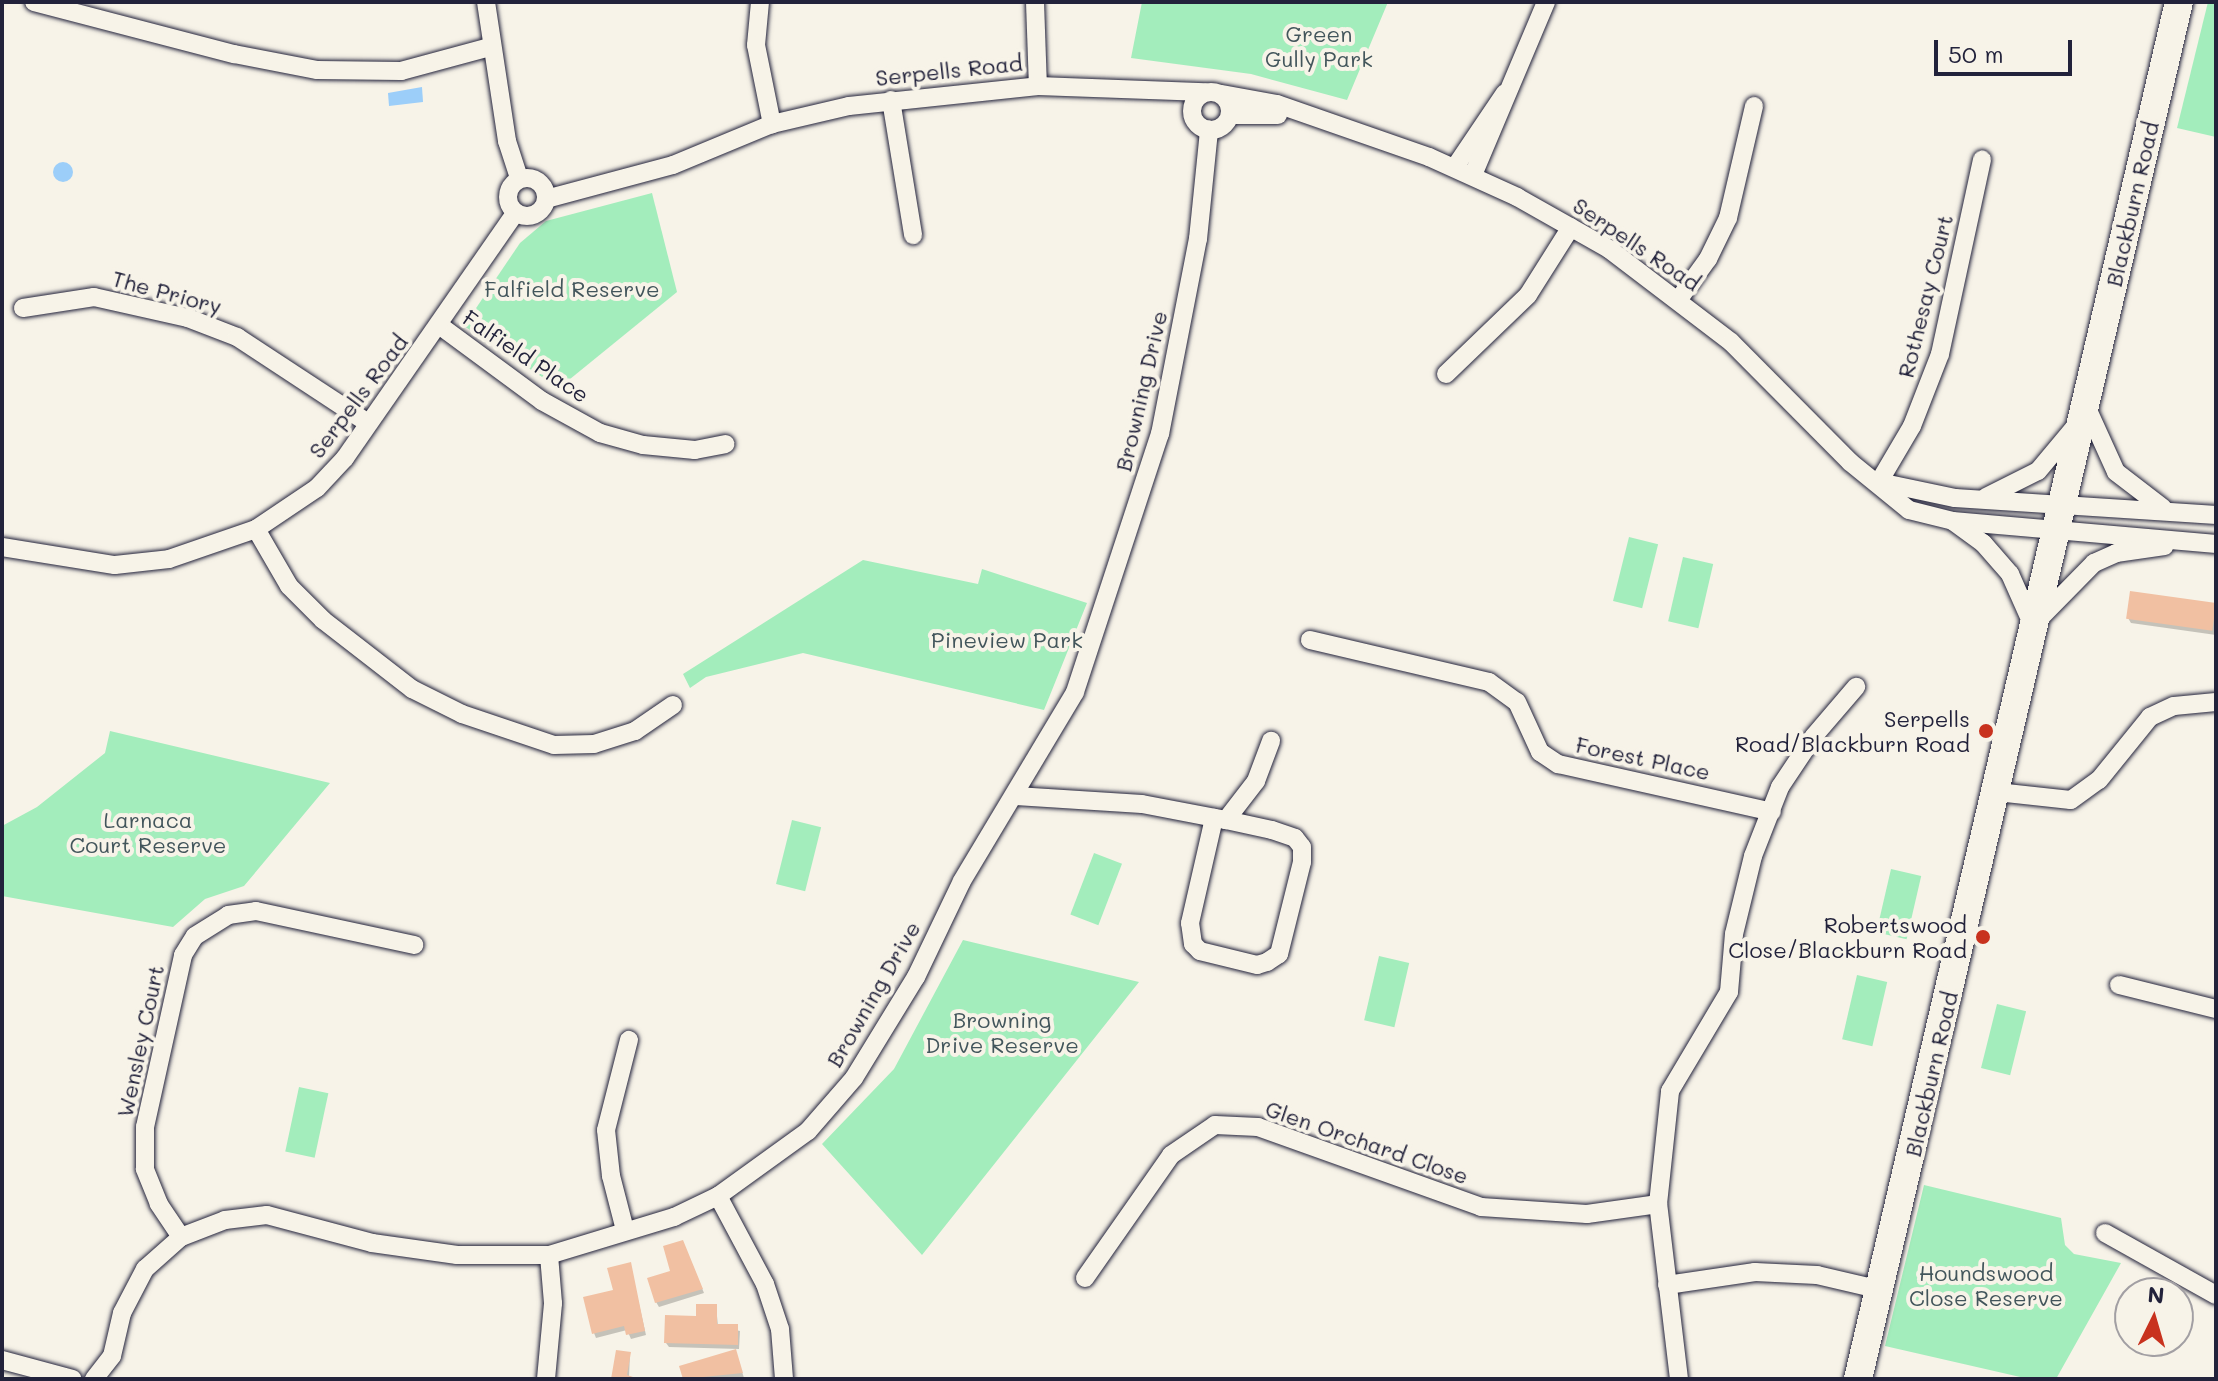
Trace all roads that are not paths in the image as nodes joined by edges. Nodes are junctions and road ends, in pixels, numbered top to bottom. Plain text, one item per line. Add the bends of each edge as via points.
1 (34, 2) edge
2 (486, 2) edge
3 (760, 2) edge
4 (1035, 2) edge
5 (1546, 2) edge
6 (2179, 2) edge
7 (490, 47) junction
8 (1038, 86) junction
9 (1132, 89) junction
10 (1509, 89) junction
11 (1214, 93) junction
12 (891, 100) junction
13 (1754, 106) dead end
14 (1191, 109) junction
15 (1230, 115) junction
16 (1320, 121) junction
17 (772, 124) junction
18 (1209, 130) junction
19 (1982, 159) dead end
20 (1455, 167) junction
21 (1473, 175) junction
22 (519, 179) junction
23 (546, 199) junction
24 (515, 213) junction
25 (1571, 227) junction
26 (913, 235) dead end
27 (1679, 299) junction
28 (23, 308) dead end
29 (439, 325) junction
30 (1446, 374) dead end
31 (2086, 405) junction
32 (368, 423) junction
33 (725, 444) dead end
34 (1879, 482) junction
35 (1980, 499) junction
36 (2174, 513) junction
37 (2216, 515) edge
38 (2061, 516) junction
39 (1953, 521) junction
40 (256, 529) junction
41 (2214, 544) edge
42 (2, 547) edge
43 (2034, 628) junction
44 (1310, 640) dead end
45 (1856, 687) dead end
46 (2216, 702) edge
47 (673, 705) dead end
48 (1271, 741) dead end
49 (1997, 792) junction
50 (1016, 796) junction
51 (1772, 812) junction
52 (1220, 819) junction
53 (414, 945) dead end
54 (2119, 985) dead end
55 (2216, 1009) edge
56 (629, 1040) dead end
57 (718, 1196) junction
58 (1658, 1204) junction
59 (625, 1230) junction
60 (2105, 1233) dead end
61 (181, 1237) junction
62 (549, 1255) junction
63 (1085, 1278) dead end
64 (1667, 1285) junction
65 (1881, 1290) junction
66 (2216, 1295) edge
67 (2, 1360) edge
68 (73, 1379) edge
69 (94, 1379) edge
70 (546, 1379) edge
71 (784, 1379) edge
72 (1679, 1379) edge
73 (1858, 1379) edge

1 - 7 street via 317,70 401,71
2 - 7 street
3 - 17 street via 756,45
4 - 8 street
5 - 10 street
6 - 31 main road, Blackburn Road
7 - 22 street
8 - 9 street, Serpells Road
8 - 12 street, Serpells Road
9 - 11 street, Serpells Road
9 - 14 street, Serpells Road
10 - 20 street via 1487,113
10 - 21 street
11 - 14 street
11 - 15 street
11 - 16 street, Serpells Road via 1277,104
12 - 17 street, Serpells Road
12 - 26 street
13 - 27 street via 1728,218 1708,259
14 - 18 street via 1196,123
15 - 16 street, Serpells Road via 1261,112
15 - 18 street via 1222,126
16 - 20 street, Serpells Road
17 - 23 street, Serpells Road via 673,165
18 - 50 street, Browning Drive via 1198,239 1160,434 1075,692
19 - 34 street, Rothesay Court via 1940,354 1912,426
20 - 21 street, Serpells Road
21 - 25 street, Serpells Road
22 - 23 street via 538,181
22 - 24 street via 507,195
23 - 24 street via 535,215
24 - 29 street, Serpells Road
25 - 27 street, Serpells Road
25 - 30 street via 1528,295
27 - 34 street, Serpells Road via 1761,370 1850,462
28 - 32 street, The Priory via 94,297 188,318 237,337
29 - 32 street, Serpells Road
29 - 33 street, Falfield Place via 542,401 600,433 656,447 695,450
31 - 35 street, Blackburn Road via 2042,467
31 - 36 street, Serpells Road via 2116,472 2144,498
31 - 38 main road, Blackburn Road
32 - 40 street, Serpells Road via 317,488
34 - 35 street, Serpells Road via 1932,495
34 - 39 street, Serpells Road via 1909,510
35 - 38 street, Serpells Road
36 - 37 street, Serpells Road
36 - 38 street, Serpells Road
38 - 39 street, Serpells Road
38 - 41 street, Serpells Road
38 - 43 main road, Blackburn Road
39 - 43 street, Serpells Road via 1983,543 2010,574
40 - 42 street, Serpells Road via 169,559 115,565
40 - 47 street via 289,586 323,620 412,689 462,714 554,745 594,744 635,731
41 - 43 street, Blackburn Road via 2147,547 2104,557 2064,588
43 - 49 main road, Blackburn Road
44 - 51 street, Forest Place via 1489,682 1517,702 1540,752 1558,764
45 - 51 street via 1814,736 1780,787
46 - 49 street via 2174,706 2150,717 2099,780 2071,800
48 - 52 street via 1256,781
49 - 65 main road, Blackburn Road
50 - 52 street via 1142,804
50 - 57 street, Browning Drive via 962,881 916,977 854,1078 808,1131
51 - 58 street via 1753,856 1734,934 1729,992 1670,1091
52 - 52 street via 1295,838 1302,847 1279,954 1257,965 1200,951 1189,932
53 - 61 street, Wensley Court via 256,911 228,915 195,936 183,955 145,1127 145,1169 159,1204
54 - 55 street
56 - 59 street via 606,1130
57 - 59 street, Browning Drive via 674,1217
57 - 71 street via 765,1284 780,1329
58 - 63 street, Glen Orchard Close via 1587,1214 1481,1207 1258,1127 1215,1125 1198,1131 1171,1155
58 - 64 street
59 - 62 street, Browning Drive
60 - 66 street
61 - 62 street, Browning Drive via 225,1220 267,1215 400,1247 519,1258
61 - 69 street, Browning Drive via 145,1269 122,1313 112,1356
62 - 70 street via 553,1303
64 - 65 street via 1755,1272 1817,1275
64 - 72 street
65 - 73 main road, Blackburn Road
67 - 68 street

